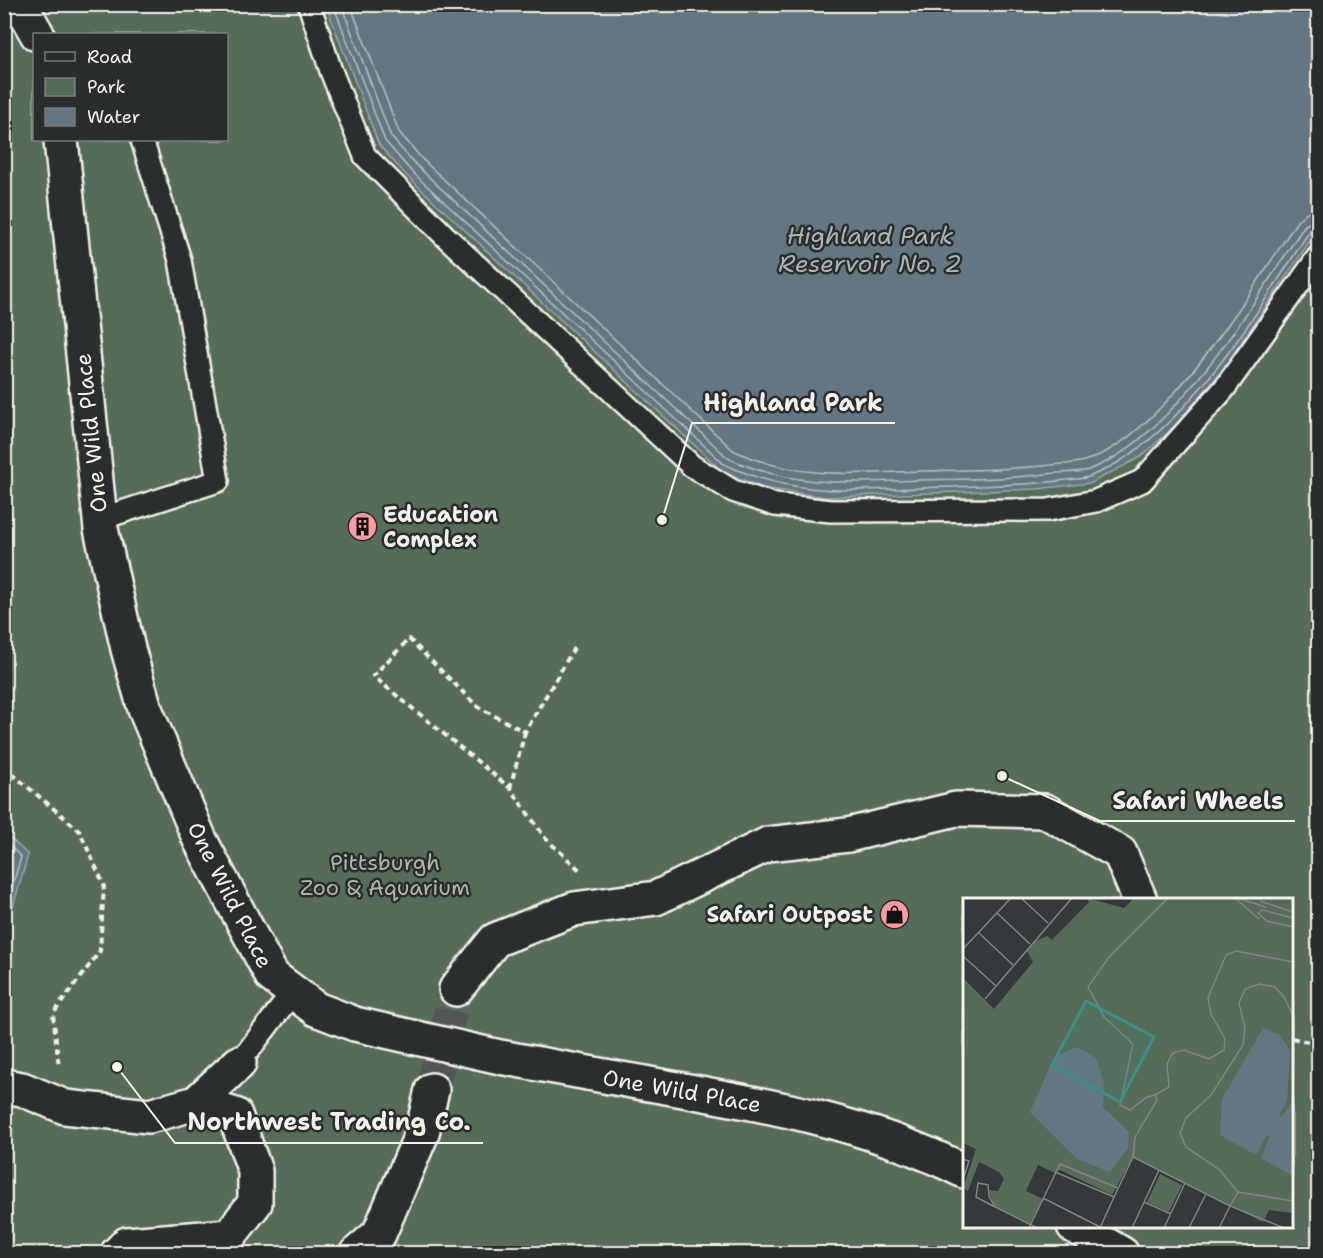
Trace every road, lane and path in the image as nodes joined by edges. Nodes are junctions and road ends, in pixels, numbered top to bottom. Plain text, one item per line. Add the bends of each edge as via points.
1 (20, 4) edge
2 (309, 4) edge
3 (36, 33) edge
4 (61, 141) edge
5 (142, 141) edge
6 (1318, 257) edge
7 (100, 519) junction
8 (574, 648) dead end
9 (525, 732) junction
10 (4, 767) edge
11 (510, 788) junction
12 (587, 875) dead end
13 (1139, 898) edge
14 (456, 989) tunnel mouth
15 (293, 992) junction
16 (1293, 1038) edge
17 (1318, 1044) edge
18 (239, 1063) joint
19 (4, 1086) edge
20 (432, 1090) tunnel mouth
21 (196, 1103) junction
22 (65, 1107) junction
23 (963, 1170) edge
24 (1076, 1228) edge
25 (117, 1254) edge
26 (356, 1254) edge
27 (1122, 1254) edge

1 - 3 main road
2 - 6 lane via 365,156 445,236 692,466 733,491 775,505 831,511 1048,510 1096,501 1142,481 1224,389
4 - 7 main road, One Wild Place
5 - 7 lane via 180,260 218,481
7 - 15 main road, One Wild Place via 128,649 145,708 167,763 200,840 257,951 272,976
8 - 9 path
9 - 11 path
9 - 11 path via 478,707 409,639 373,676
10 - 22 path via 79,830 104,885 100,951 53,1014
11 - 12 path via 546,839
13 - 14 main road via 1120,853 1045,810 957,809 848,835 768,844 656,898 574,909 495,940
15 - 18 lane
15 - 23 main road, One Wild Place, bridge via 316,1009 355,1024 500,1057 812,1115 929,1153
16 - 17 path
18 - 21 main road
19 - 22 main road via 22,1089
20 - 26 main road via 422,1133 379,1234
21 - 22 main road via 149,1116
21 - 25 main road via 235,1115 255,1171 255,1203 229,1236 127,1244
24 - 27 main road

